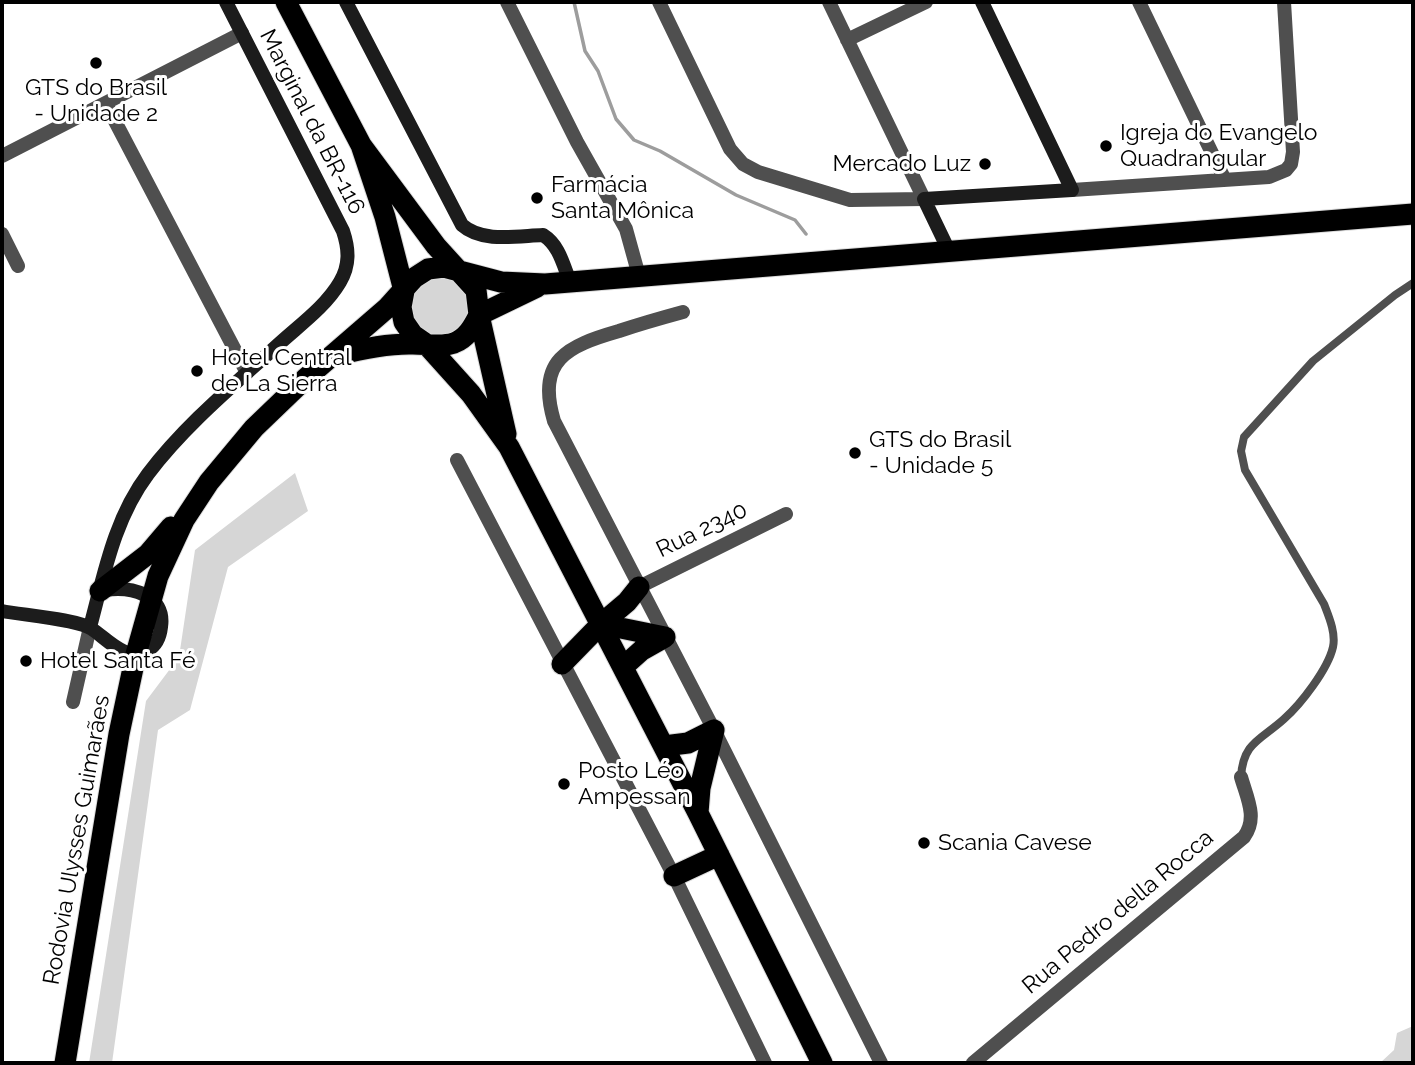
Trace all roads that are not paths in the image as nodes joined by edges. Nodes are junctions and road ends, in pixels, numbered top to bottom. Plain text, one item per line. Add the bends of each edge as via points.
1 (226, 2) edge
2 (286, 2) edge
3 (346, 2) edge
4 (507, 2) edge
5 (659, 2) edge
6 (829, 2) edge
7 (926, 2) edge
8 (982, 2) edge
9 (1139, 2) edge
10 (1284, 2) edge
11 (242, 33) junction
12 (848, 40) junction
13 (106, 104) junction
14 (362, 145) junction
15 (2, 156) edge
16 (1226, 180) junction
17 (1072, 190) junction
18 (924, 199) junction
19 (1413, 214) edge
20 (2, 234) edge
21 (949, 251) junction
22 (18, 266) dead end
23 (459, 272) junction
24 (639, 276) junction
25 (570, 282) junction
26 (545, 284) junction
27 (1413, 284) edge
28 (404, 291) junction
29 (683, 312) dead end
30 (479, 315) junction
31 (426, 344) junction
32 (332, 356) junction
33 (247, 373) junction
34 (509, 447) junction
35 (457, 460) dead end
36 (209, 482) junction
37 (786, 514) dead end
38 (639, 587) junction
39 (100, 591) junction
40 (151, 597) junction
41 (2, 611) edge
42 (601, 624) junction
43 (90, 627) junction
44 (665, 636) junction
45 (144, 651) junction
46 (562, 664) junction
47 (623, 667) junction
48 (73, 702) dead end
49 (714, 730) junction
50 (664, 746) junction
51 (1241, 777) joint
52 (698, 813) junction
53 (719, 855) junction
54 (674, 876) junction
55 (65, 1063) edge
56 (765, 1063) edge
57 (821, 1063) edge
58 (881, 1063) edge
59 (973, 1063) edge

1 - 11 street, Marginal da BR-116
2 - 14 highway
3 - 25 street via 462,225 481,236 542,235 558,250
4 - 24 street via 626,229
5 - 18 street via 730,149 743,164 850,200
6 - 12 street
7 - 12 street
8 - 17 street
9 - 16 street
10 - 16 street via 1294,142 1291,164 1269,177
11 - 13 street
11 - 33 street, Marginal da BR-116 via 348,248 348,265 341,281
12 - 18 street
13 - 15 street
13 - 33 street
14 - 23 highway
14 - 28 highway
16 - 17 street
17 - 18 street
18 - 21 street
19 - 21 highway
20 - 22 street
21 - 24 highway
23 - 26 highway, Rodovia Ulysses Guimarães via 501,282
23 - 28 highway, Rodovia Ulysses Guimarães via 444,267 428,269
23 - 30 highway via 476,290
24 - 25 highway
25 - 26 highway
26 - 30 highway
27 - 51 lane via 1313,360 1244,437 1245,470 1325,604 1333,646 1301,702 1247,749
28 - 31 highway via 404,322
28 - 32 highway, Rodovia Ulysses Guimarães
29 - 38 street via 584,341 565,354 549,385 554,421
30 - 31 highway, Rodovia Ulysses Guimarães via 465,337 440,346
30 - 34 highway
31 - 32 highway, Rodovia Ulysses Guimarães
31 - 34 highway via 471,394
32 - 36 highway, Rodovia Ulysses Guimarães via 279,403
33 - 39 street via 193,424 131,499
34 - 42 highway
35 - 46 street
36 - 39 highway via 148,554
36 - 40 highway, Rodovia Ulysses Guimarães via 167,553
37 - 38 street, Rua 2340
38 - 42 highway
38 - 44 street
39 - 40 street via 129,588
39 - 43 street
40 - 45 highway, Rodovia Ulysses Guimarães
41 - 43 street
42 - 44 highway
42 - 46 highway
42 - 47 highway
43 - 45 street via 121,650
43 - 48 street
44 - 47 highway
44 - 49 street
45 - 55 highway, Rodovia Ulysses Guimarães via 130,685
46 - 54 street
47 - 50 highway
49 - 50 highway via 688,743
49 - 52 highway
49 - 58 street
50 - 52 highway
51 - 59 street, Rua Pedro della Rocca via 1252,812 1244,837
52 - 53 highway
53 - 54 highway
53 - 57 highway
54 - 56 street

